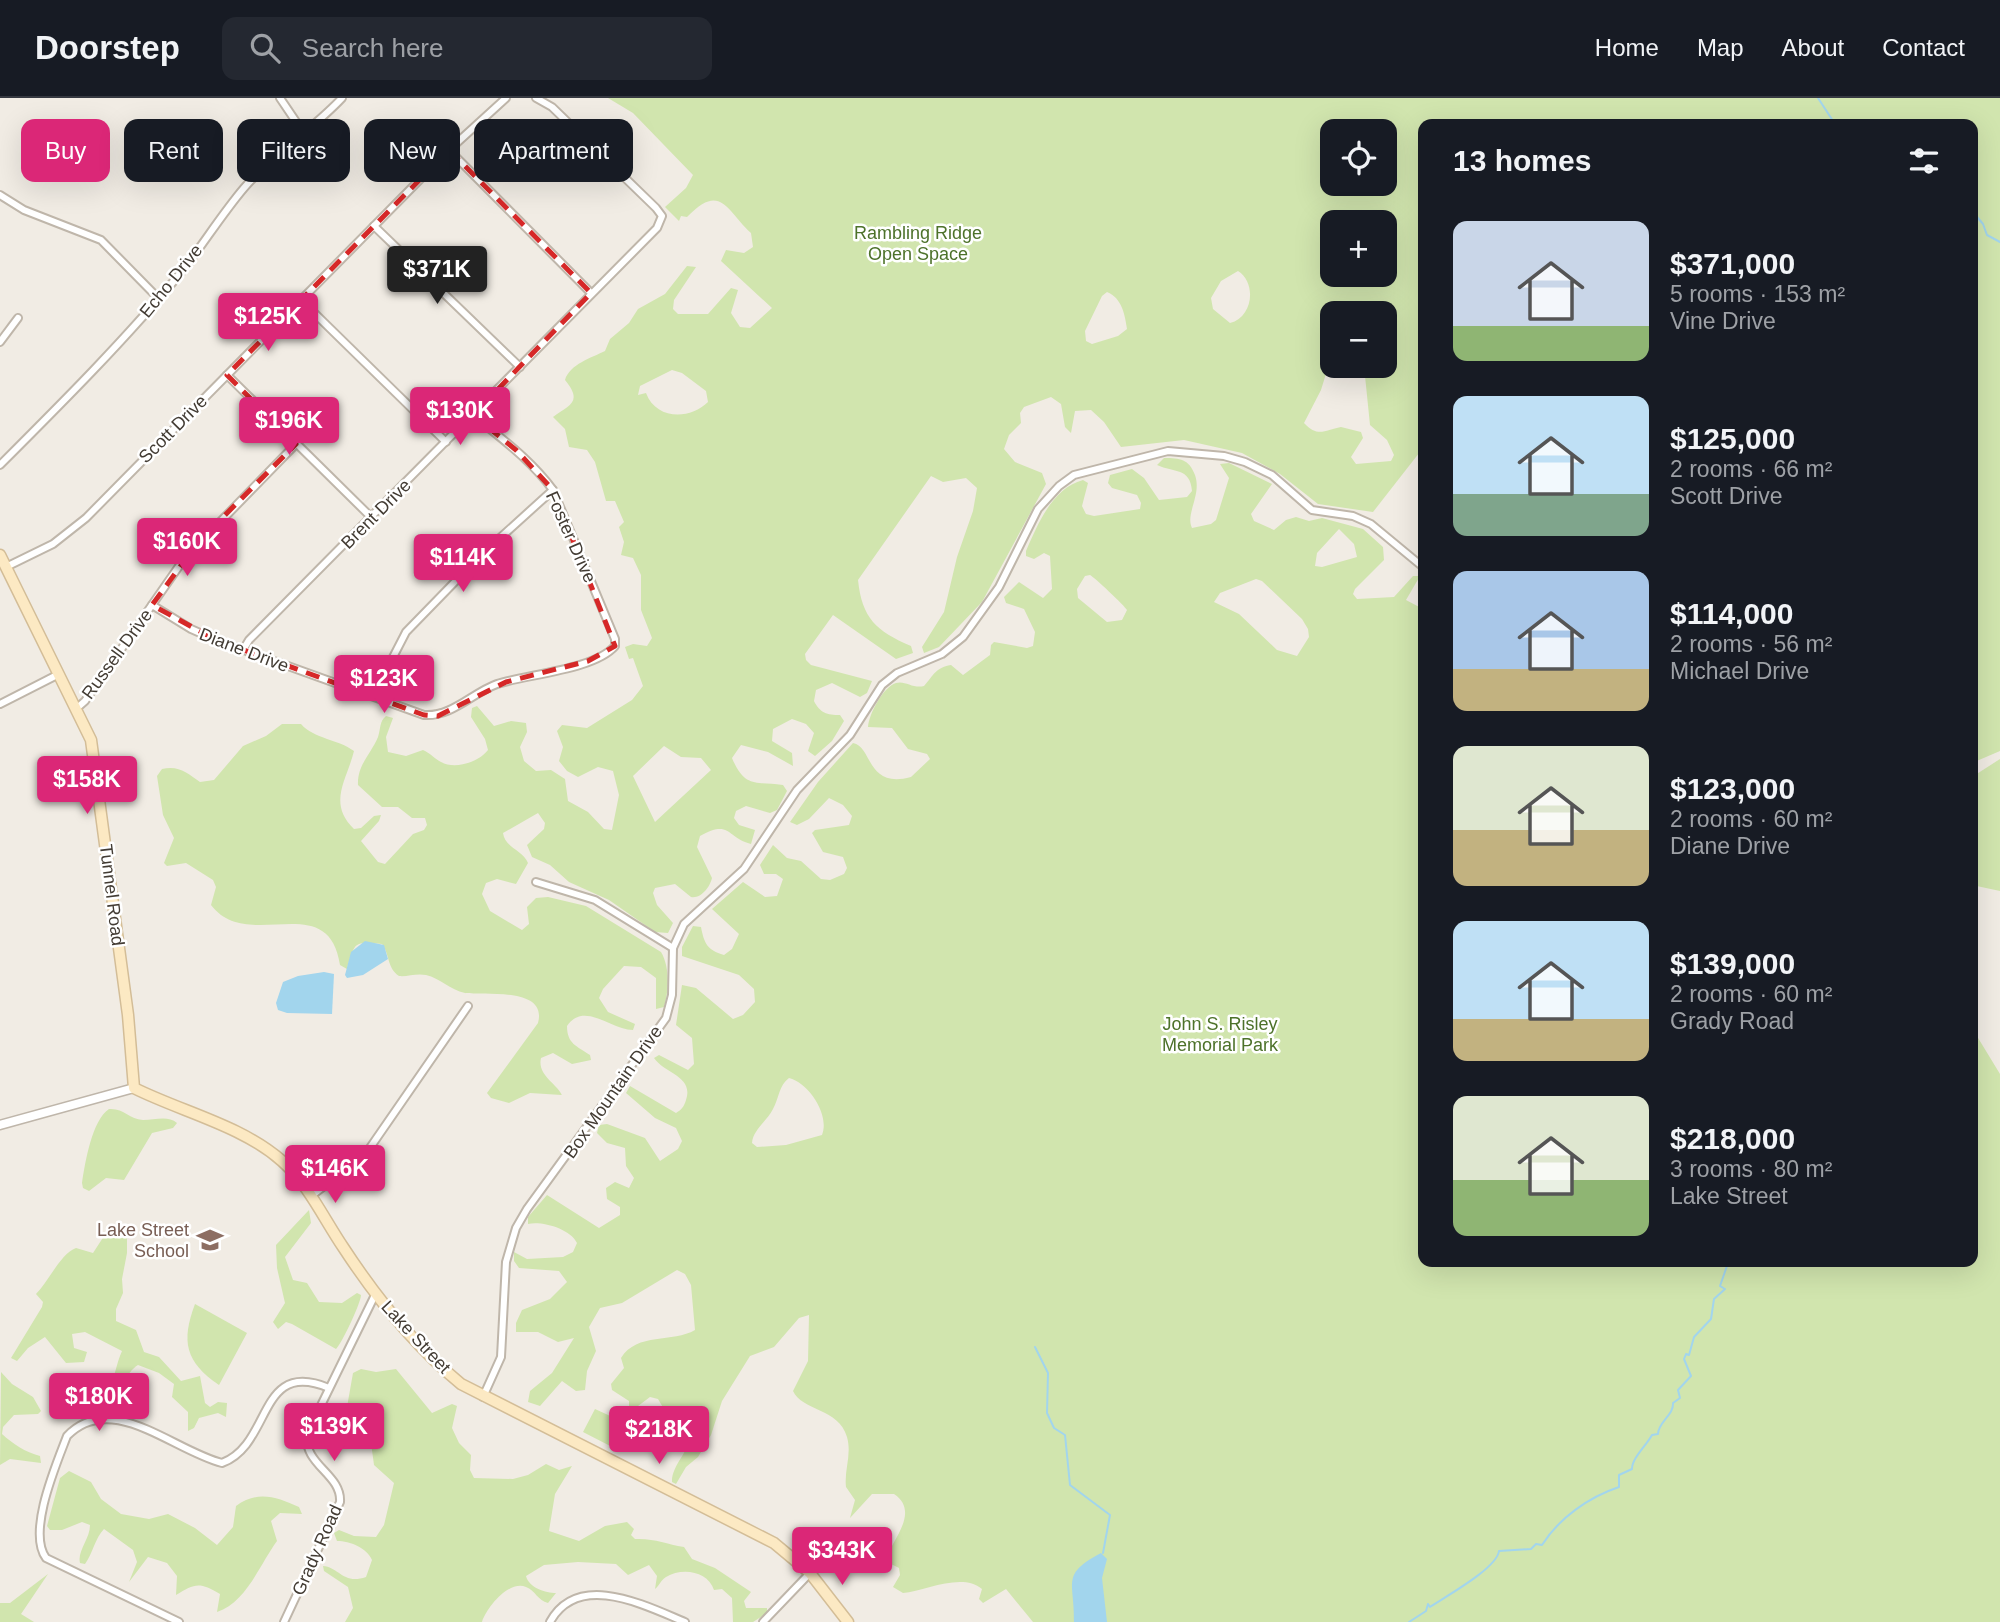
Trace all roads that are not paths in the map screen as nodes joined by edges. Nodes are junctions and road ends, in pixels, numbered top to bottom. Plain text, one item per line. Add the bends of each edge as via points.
1 (280, 98) edge
2 (342, 98) edge
3 (506, 98) edge
4 (536, 98) edge
5 (294, 119) edge
6 (322, 119) edge
7 (460, 140) edge
8 (460, 161) edge
9 (249, 182) edge
10 (417, 182) edge
11 (0, 195) edge
12 (374, 226) junction
13 (591, 293) junction
14 (158, 298) junction
15 (300, 299) junction
16 (18, 318) dead end
17 (0, 342) edge
18 (520, 367) junction
19 (227, 375) junction
20 (473, 415) junction
21 (446, 442) junction
22 (296, 444) junction
23 (0, 466) edge
24 (553, 490) junction
25 (372, 518) junction
26 (0, 555) edge
27 (1418, 563) edge
28 (6, 567) junction
29 (152, 605) junction
30 (615, 646) joint
31 (243, 650) junction
32 (59, 674) junction
33 (373, 696) junction
34 (0, 704) edge
35 (77, 708) junction
36 (536, 882) dead end
37 (673, 948) junction
38 (468, 1006) dead end
39 (134, 1088) junction
40 (0, 1125) edge
41 (311, 1196) junction
42 (376, 1293) junction
43 (329, 1388) junction
44 (483, 1397) junction
45 (810, 1573) junction
46 (179, 1622) edge
47 (284, 1622) edge
48 (550, 1622) edge
49 (685, 1622) edge
50 (763, 1622) edge
51 (848, 1622) edge

1 - 5 street
2 - 6 street, Echo Drive
3 - 7 street, Scott Drive
4 - 13 street, Brent Drive via 552,107 663,216 657,228
8 - 13 street
9 - 14 street, Echo Drive
10 - 12 street, Scott Drive
11 - 14 street via 24,210 90,233
12 - 15 street, Scott Drive
12 - 18 street
13 - 18 street, Brent Drive
14 - 23 street, Echo Drive
15 - 19 street, Scott Drive
15 - 21 street
16 - 17 street
18 - 20 street, Brent Drive
19 - 22 street
19 - 28 street, Scott Drive via 68,533
20 - 21 street, Brent Drive
20 - 24 street, Foster Drive via 531,464
21 - 25 street, Brent Drive
22 - 25 street
22 - 29 street, Russell Drive via 199,541
24 - 30 street, Foster Drive
24 - 33 street via 406,632
25 - 31 street, Brent Drive
26 - 28 main road, Tunnel Road
27 - 37 street, Box Mountain Drive via 1371,524 1353,516 1312,510 1272,475 1245,462 1168,451 1074,475 1038,509 999,587 963,637 942,654 897,673 882,685 850,735 797,790 744,869 690,918
28 - 32 main road, Tunnel Road
29 - 31 street, Diane Drive via 191,629
29 - 35 street, Russell Drive
30 - 33 street, Diane Drive via 588,661 494,685 438,716
31 - 33 street, Diane Drive
32 - 34 street
32 - 35 main road, Tunnel Road
35 - 39 main road, Tunnel Road via 97,771
36 - 37 street via 596,900
37 - 44 street, Box Mountain Drive via 673,995 666,1018 516,1228 506,1262 501,1357
38 - 41 street via 365,1155
39 - 40 street
39 - 41 main road, Lake Street via 262,1147 287,1166
41 - 42 main road, Lake Street
42 - 43 street, Grady Road
42 - 44 main road, Lake Street via 446,1371
43 - 46 street via 300,1379 284,1387 245,1447 222,1463 118,1418 90,1420 67,1436 43,1512 40,1550 46,1558
43 - 47 street, Grady Road via 306,1446 340,1493 340,1502
44 - 45 main road, Lake Street via 749,1529
45 - 50 street
45 - 51 main road, Lake Street
48 - 49 street via 558,1606 591,1595 631,1600

